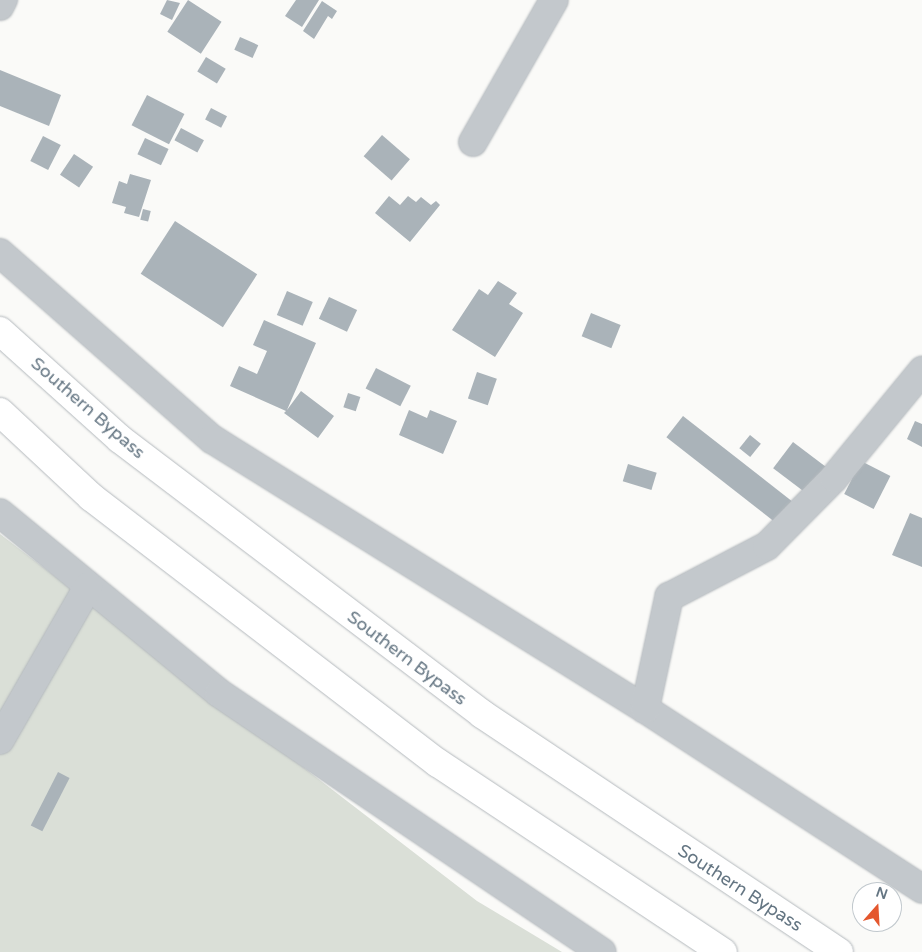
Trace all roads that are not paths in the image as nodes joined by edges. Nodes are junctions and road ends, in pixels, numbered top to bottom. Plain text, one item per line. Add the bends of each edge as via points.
1 (3, 0) edge
2 (554, 0) edge
3 (0, 6) edge
4 (473, 142) dead end
5 (0, 253) edge
6 (0, 331) edge
7 (922, 371) edge
8 (0, 412) edge
9 (0, 513) edge
10 (88, 587) junction
11 (646, 708) junction
12 (0, 740) edge
13 (922, 889) edge
14 (602, 952) edge
15 (723, 952) edge
16 (839, 952) edge

1 - 3 street
2 - 4 street
5 - 11 street via 212,440
6 - 16 highway, Southern Bypass via 120,439 406,658 490,720
7 - 11 street via 834,478 767,546 669,597
8 - 15 highway via 91,497 438,763
9 - 10 street
10 - 12 street
10 - 14 street via 219,693
11 - 13 street

